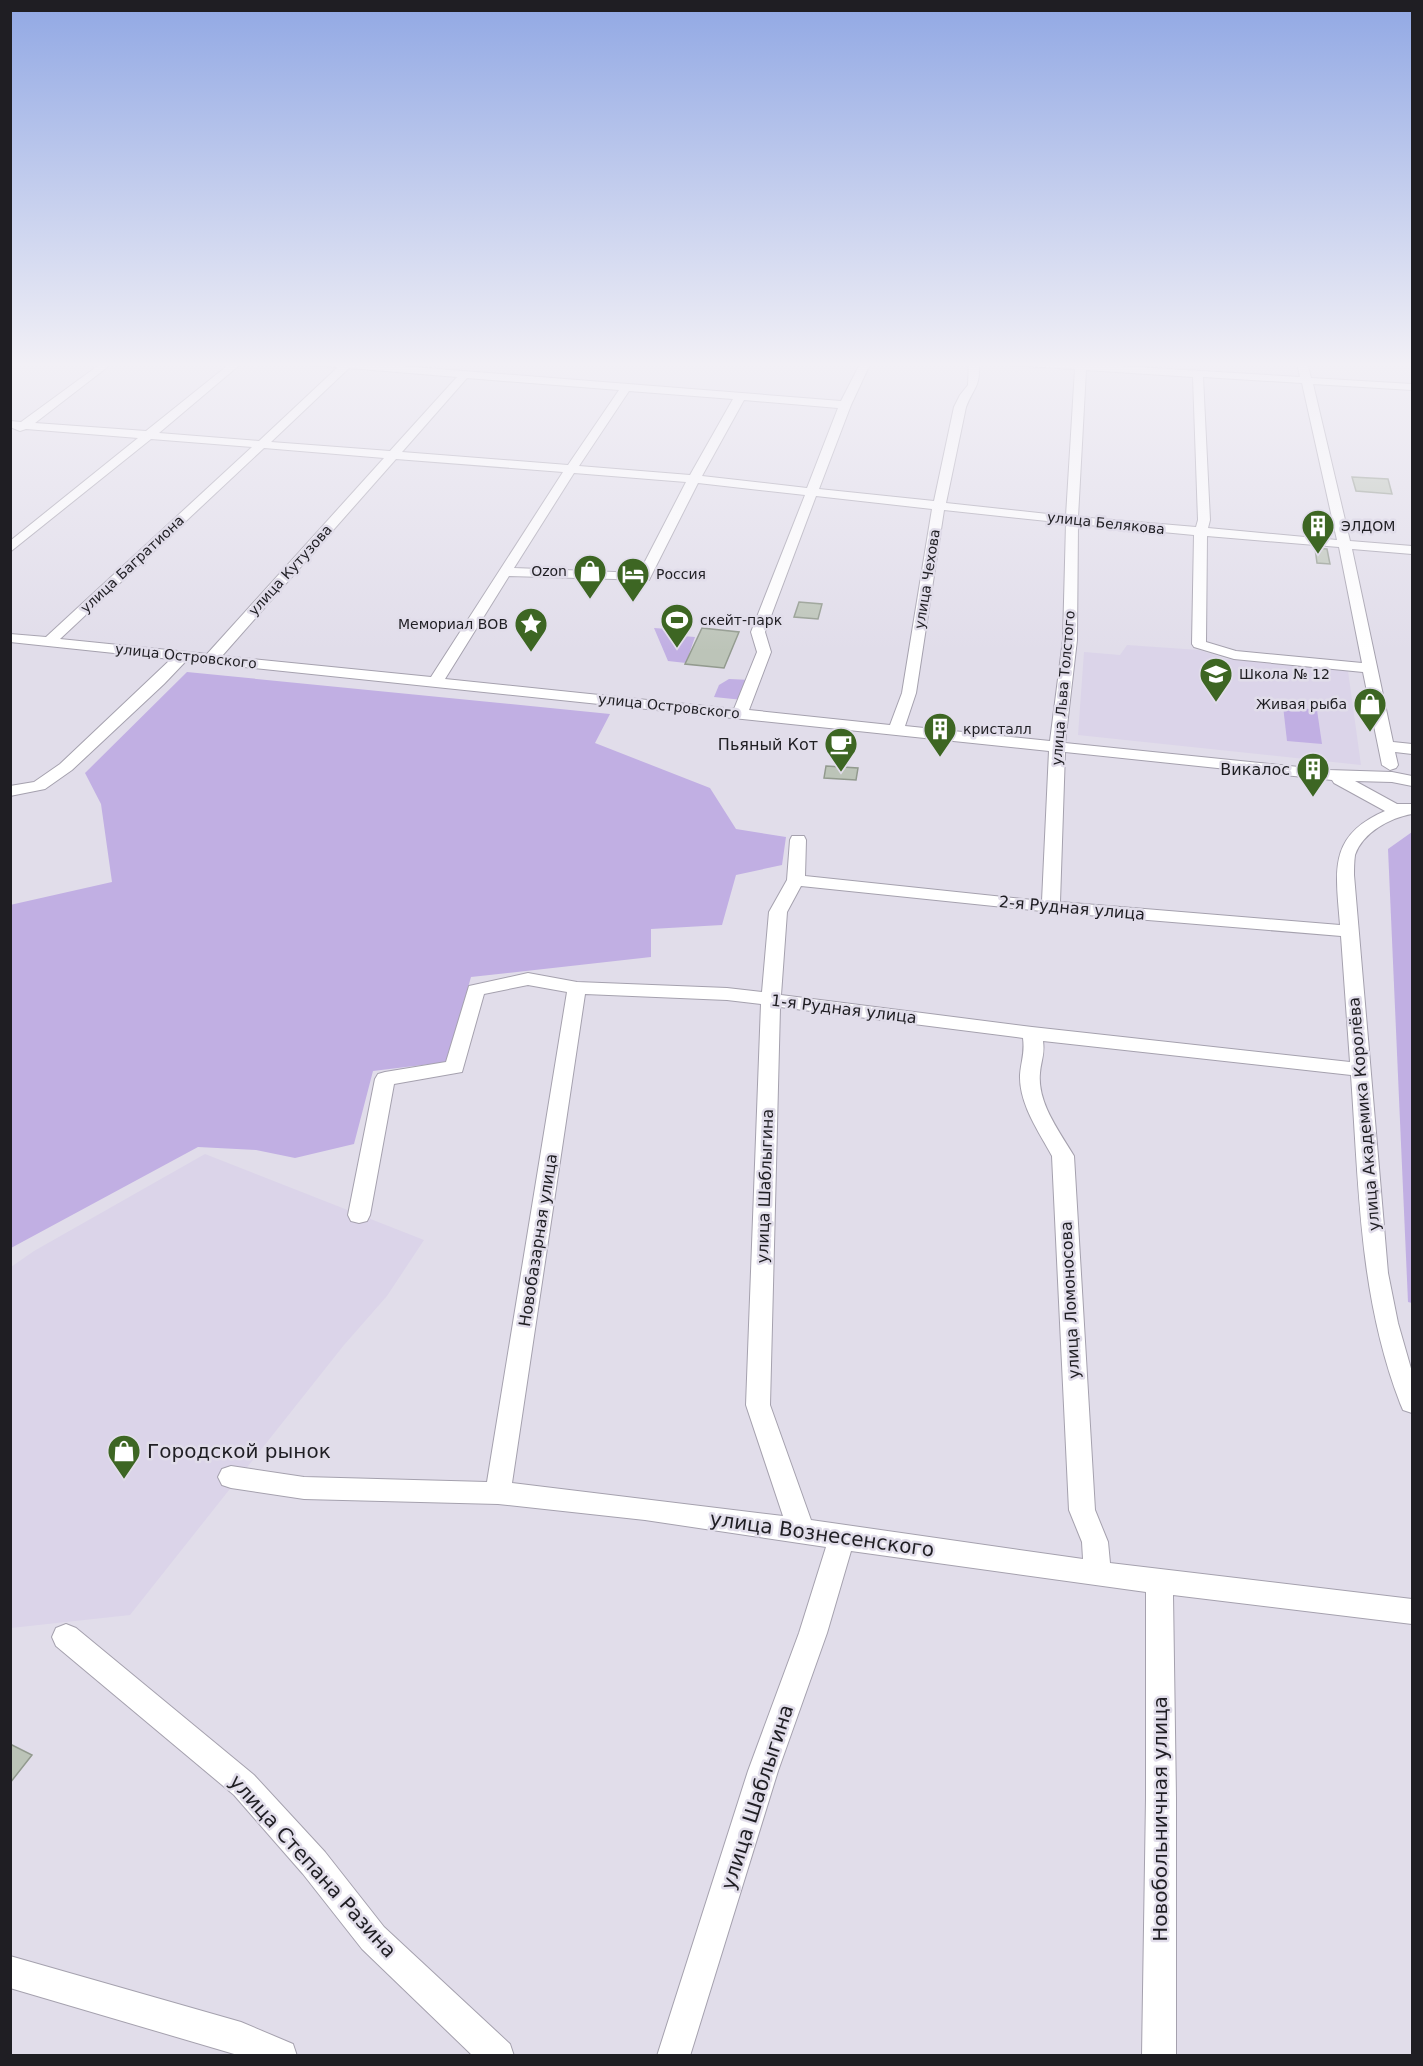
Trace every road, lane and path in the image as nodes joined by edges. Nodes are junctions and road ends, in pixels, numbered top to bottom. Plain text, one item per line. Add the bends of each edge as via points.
1 (121, 458) edge
2 (246, 458) edge
3 (392, 458) edge
4 (438, 458) edge
5 (578, 458) edge
6 (706, 458) edge
7 (825, 458) edge
8 (949, 458) edge
9 (1076, 458) edge
10 (1201, 458) edge
11 (1325, 458) edge
12 (571, 469) junction
13 (694, 479) junction
14 (812, 491) junction
15 (939, 505) junction
16 (1072, 520) junction
17 (1202, 532) junction
18 (1344, 544) junction
19 (10, 548) edge
20 (1413, 550) edge
21 (507, 572) junction
22 (10, 638) edge
23 (49, 642) junction
24 (182, 656) junction
25 (211, 658) junction
26 (1371, 668) junction
27 (436, 681) junction
28 (741, 713) junction
29 (896, 729) junction
30 (1057, 746) junction
31 (1388, 746) junction
32 (1413, 748) edge
33 (1390, 765) junction
34 (1328, 775) junction
35 (1375, 778) junction
36 (1409, 780) edge
37 (10, 791) edge
38 (1368, 795) junction
39 (1406, 810) edge
40 (1368, 827) junction
41 (798, 840) dead end
42 (796, 880) junction
43 (1051, 907) junction
44 (1349, 931) junction
45 (577, 988) junction
46 (771, 1000) junction
47 (1032, 1033) junction
48 (1362, 1070) junction
49 (359, 1215) dead end
50 (1413, 1403) edge
51 (231, 1477) dead end
52 (498, 1492) junction
53 (801, 1530) junction
54 (842, 1538) junction
55 (1097, 1573) junction
56 (1158, 1582) junction
57 (1413, 1611) edge
58 (66, 1637) dead end
59 (10, 1972) edge
60 (281, 2055) edge
61 (498, 2055) edge
62 (673, 2055) edge
63 (1159, 2055) edge

1 - 19 street
2 - 23 street, улица Багратиона
3 - 25 street, улица Кутузова
4 - 12 street, улица Белякова
5 - 12 street
6 - 13 street
7 - 14 street
8 - 15 street, улица Чехова
9 - 16 street, улица Льва Толстого
10 - 17 street
11 - 18 street
12 - 13 street, улица Белякова
12 - 21 street
13 - 14 street, улица Белякова
13 - 21 street via 644,577
14 - 15 street, улица Белякова
14 - 28 street via 758,632 764,652
15 - 16 street, улица Белякова
15 - 29 street, улица Чехова via 909,693
16 - 17 street, улица Белякова
16 - 30 street, улица Льва Толстого via 1070,640
17 - 18 street, улица Белякова
17 - 26 street via 1199,644 1234,655
18 - 20 street, улица Белякова
18 - 26 street
21 - 27 street
22 - 23 street, улица Островского
23 - 24 street, улица Островского
24 - 25 street, улица Островского
24 - 37 street via 66,767 39,786
25 - 27 street, улица Островского
26 - 31 street
27 - 28 street, улица Островского
28 - 29 street, улица Островского
29 - 30 street, улица Островского
30 - 34 street, улица Островского
30 - 43 street, улица Льва Толстого
31 - 32 street
31 - 33 street
33 - 35 street
33 - 36 street
34 - 35 street, улица Островского
34 - 38 street
35 - 36 street, улица Островского
35 - 38 street via 1366,784
38 - 39 street
38 - 40 street via 1372,814
39 - 40 street
40 - 44 street, улица Академика Королёва via 1357,837 1347,856
41 - 42 street, улица Шаблыгина
42 - 43 street, 2-я Рудная улица
42 - 46 street, улица Шаблыгина via 778,912
43 - 44 street, 2-я Рудная улица
44 - 48 street, улица Академика Королёва
45 - 46 street, 1-я Рудная улица via 727,994
45 - 49 street, 1-я Рудная улица via 528,979 476,990 455,1067 385,1079
45 - 52 street, Новобазарная улица
46 - 47 street, 1-я Рудная улица
46 - 53 street, улица Шаблыгина via 758,1405
47 - 48 street, 1-я Рудная улица
47 - 55 street, улица Ломоносова via 1035,1054 1031,1092 1063,1156 1082,1510 1095,1542
48 - 50 street, улица Академика Королёва via 1381,1302
51 - 52 street, улица Вознесенского via 304,1488
52 - 53 street, улица Вознесенского
53 - 54 street, улица Вознесенского
54 - 55 street, улица Вознесенского
54 - 62 street, улица Шаблыгина
55 - 56 street, улица Вознесенского
56 - 57 street, улица Вознесенского
56 - 63 street, Новобольничная улица
58 - 61 street, улица Степана Разина via 244,1785 374,1938
59 - 60 street via 241,2039

